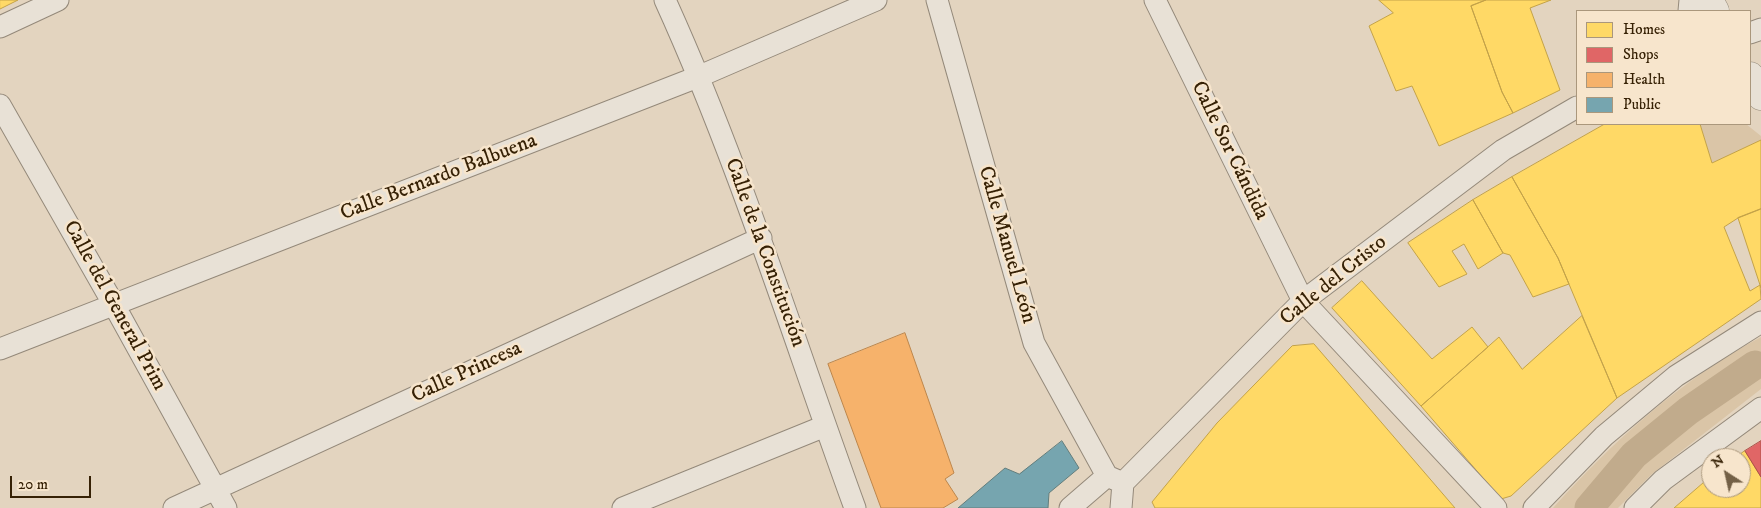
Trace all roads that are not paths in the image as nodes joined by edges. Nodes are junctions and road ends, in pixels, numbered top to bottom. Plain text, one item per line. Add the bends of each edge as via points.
1 (58, 0) edge
2 (665, 0) edge
3 (938, 0) edge
4 (1155, 0) edge
5 (863, 3) edge
6 (0, 26) edge
7 (700, 76) junction
8 (1751, 78) edge
9 (1761, 96) edge
10 (0, 105) edge
11 (1576, 108) edge
12 (761, 238) junction
13 (1303, 301) junction
14 (114, 305) junction
15 (1761, 322) edge
16 (0, 349) edge
17 (1761, 408) edge
18 (825, 426) junction
19 (1115, 480) junction
20 (216, 490) junction
21 (174, 508) edge
22 (226, 508) edge
23 (623, 508) edge
24 (855, 508) edge
25 (1070, 508) edge
26 (1121, 508) edge
27 (1496, 508) edge
28 (1534, 508) edge
29 (1635, 508) edge

1 - 6 street
2 - 7 street, Calle de la Constitución
3 - 19 street, Calle Manuel León via 1034,343
4 - 13 street, Calle Sor Cándida
5 - 7 street, Calle Bernardo Balbuena
7 - 12 street, Calle de la Constitución
7 - 14 street, Calle Bernardo Balbuena
8 - 9 street
10 - 14 street, Calle del General Prim
11 - 13 street, Calle del Cristo via 1503,150
12 - 18 street, Calle de la Constitución
12 - 20 street, Calle Princesa
13 - 19 street, Calle del Cristo
13 - 27 street, Calle Sor Cándida
14 - 16 street, Calle Bernardo Balbuena
14 - 20 street, Calle del General Prim
15 - 28 street via 1676,376 1604,436
17 - 29 street via 1663,480
18 - 23 street
18 - 24 street, Calle de la Constitución
19 - 25 street, Calle del Cristo
19 - 26 street
20 - 21 street, Calle Princesa
20 - 22 street, Calle del General Prim

